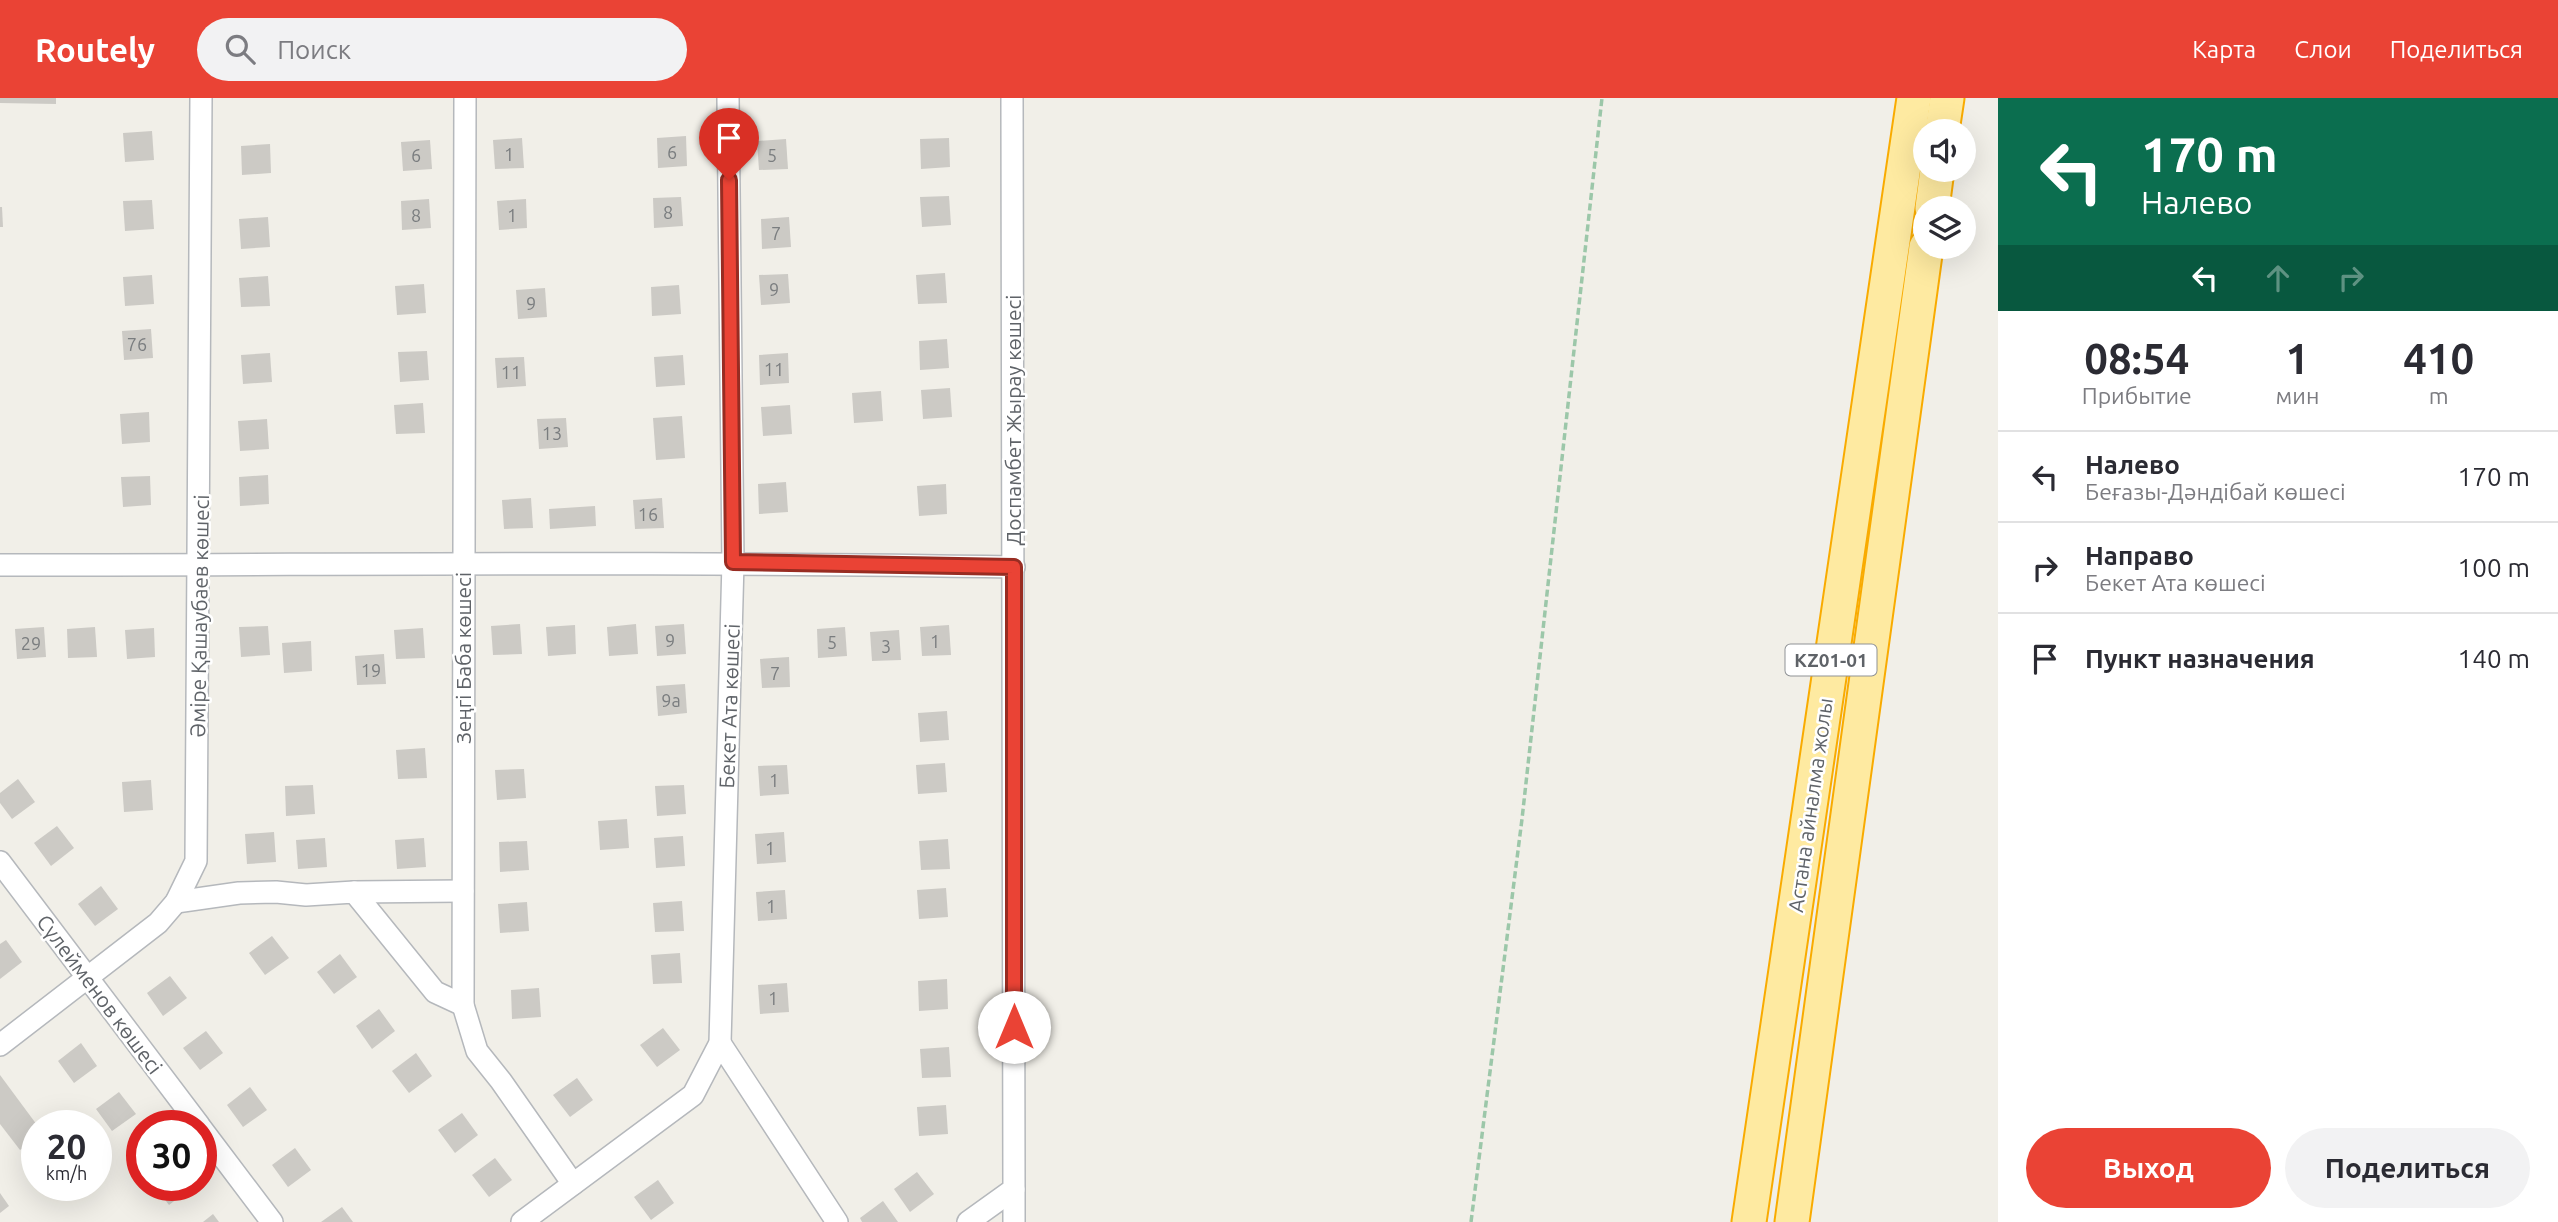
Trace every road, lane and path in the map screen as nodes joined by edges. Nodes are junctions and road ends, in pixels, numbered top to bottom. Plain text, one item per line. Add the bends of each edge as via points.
1 (201, 98) edge
2 (465, 98) edge
3 (728, 98) edge
4 (1012, 98) edge
5 (1602, 98) edge
6 (1914, 98) edge
7 (1947, 98) edge
8 (1944, 119) edge
9 (1924, 259) edge
10 (733, 562) junction
11 (0, 565) edge
12 (200, 565) junction
13 (463, 565) junction
14 (1014, 567) junction
15 (0, 862) edge
16 (463, 891) junction
17 (354, 892) junction
18 (176, 902) junction
19 (88, 978) junction
20 (463, 1005) junction
21 (720, 1043) junction
22 (0, 1045) edge
23 (187, 1110) edge
24 (217, 1149) edge
25 (573, 1184) junction
26 (1014, 1189) junction
27 (272, 1222) edge
28 (522, 1222) edge
29 (837, 1222) edge
30 (968, 1222) edge
31 (1014, 1222) edge
32 (1471, 1222) edge
33 (1749, 1222) edge
34 (1792, 1222) edge

1 - 12 street, Әміре Қашаубаев көшесі
2 - 13 street, Зеңгі Баба көшесі
3 - 10 street, Бекет Ата көшесі
4 - 14 street, Доспамбет Жырау көшесі
5 - 32 path via 1522,819
6 - 33 highway, Астана айналма жолы / KZ01-01
7 - 8 highway
9 - 34 highway, Астана айналма жолы / KZ01-01
10 - 13 street
10 - 14 street
10 - 21 street, Бекет Ата көшесі
11 - 12 street
12 - 13 street
12 - 18 street, Әміре Қашаубаев көшесі via 196,861
13 - 16 street, Зеңгі Баба көшесі
14 - 26 street, Доспамбет Жырау көшесі
15 - 19 street, Сүлейменов көшесі
16 - 17 street
16 - 20 street, Зеңгі Баба көшесі
17 - 18 street via 251,893
17 - 20 street via 435,992
18 - 19 street, Әміре Қашаубаев көшесі via 158,923
19 - 22 street, Әміре Қашаубаев көшесі
19 - 23 street, Сүлейменов көшесі
20 - 25 street, Зеңгі Баба көшесі via 477,1051
21 - 25 street, Бекет Ата көшесі via 693,1095
21 - 29 street
24 - 27 street, Сүлейменов көшесі
25 - 28 street, Бекет Ата көшесі
26 - 30 street
26 - 31 street, Доспамбет Жырау көшесі

